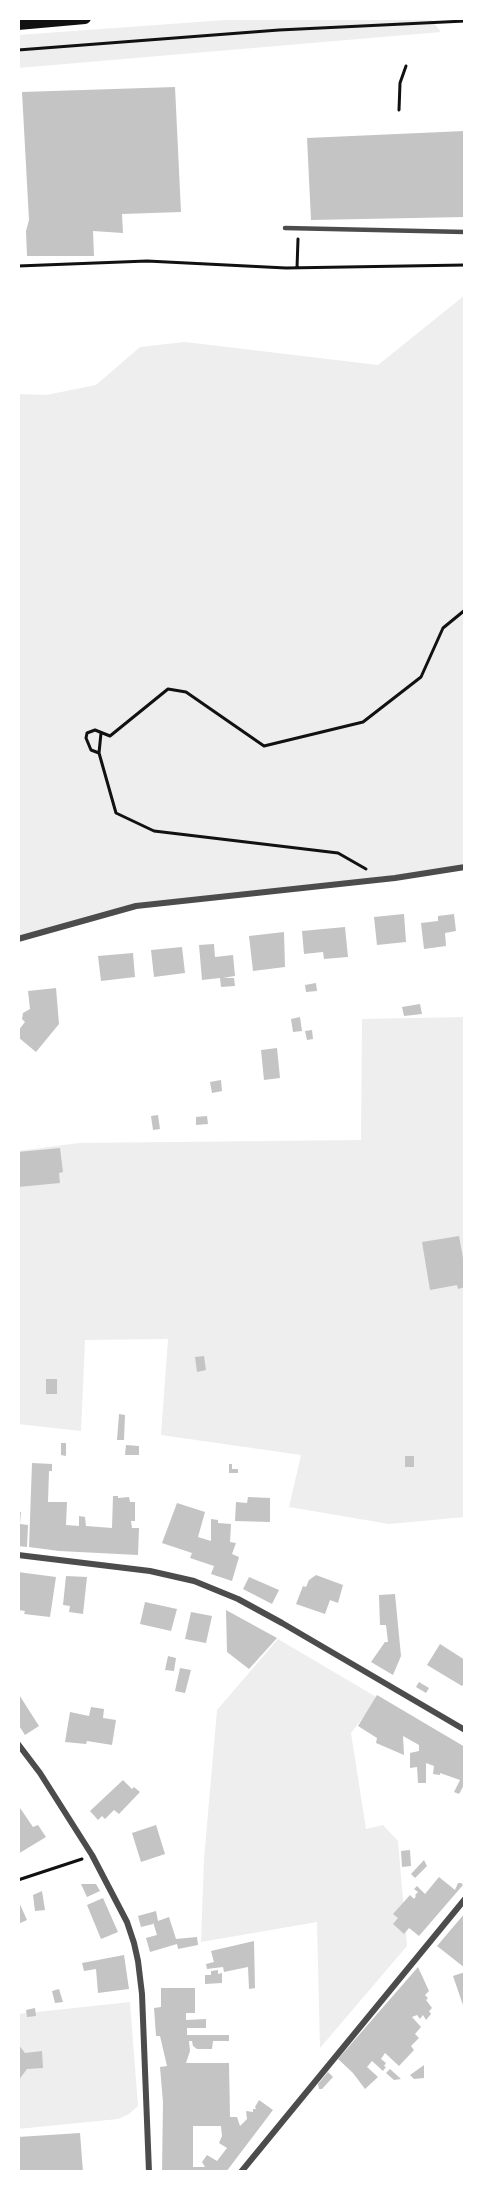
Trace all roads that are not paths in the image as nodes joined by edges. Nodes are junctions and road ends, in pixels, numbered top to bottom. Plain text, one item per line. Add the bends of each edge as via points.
1 (85, 18) edge
2 (18, 24) edge
3 (285, 228) dead end
4 (465, 232) edge
5 (465, 867) edge
6 (18, 939) edge
7 (18, 1555) edge
8 (465, 1730) edge
9 (18, 1743) edge
10 (465, 1899) edge
11 (149, 2172) edge
12 (241, 2172) edge

1 - 2 main road
3 - 4 lane
5 - 6 street via 136,906
7 - 8 street via 150,1571 194,1581 256,1608
9 - 11 street via 92,1855 127,1922 142,1994
10 - 12 street

